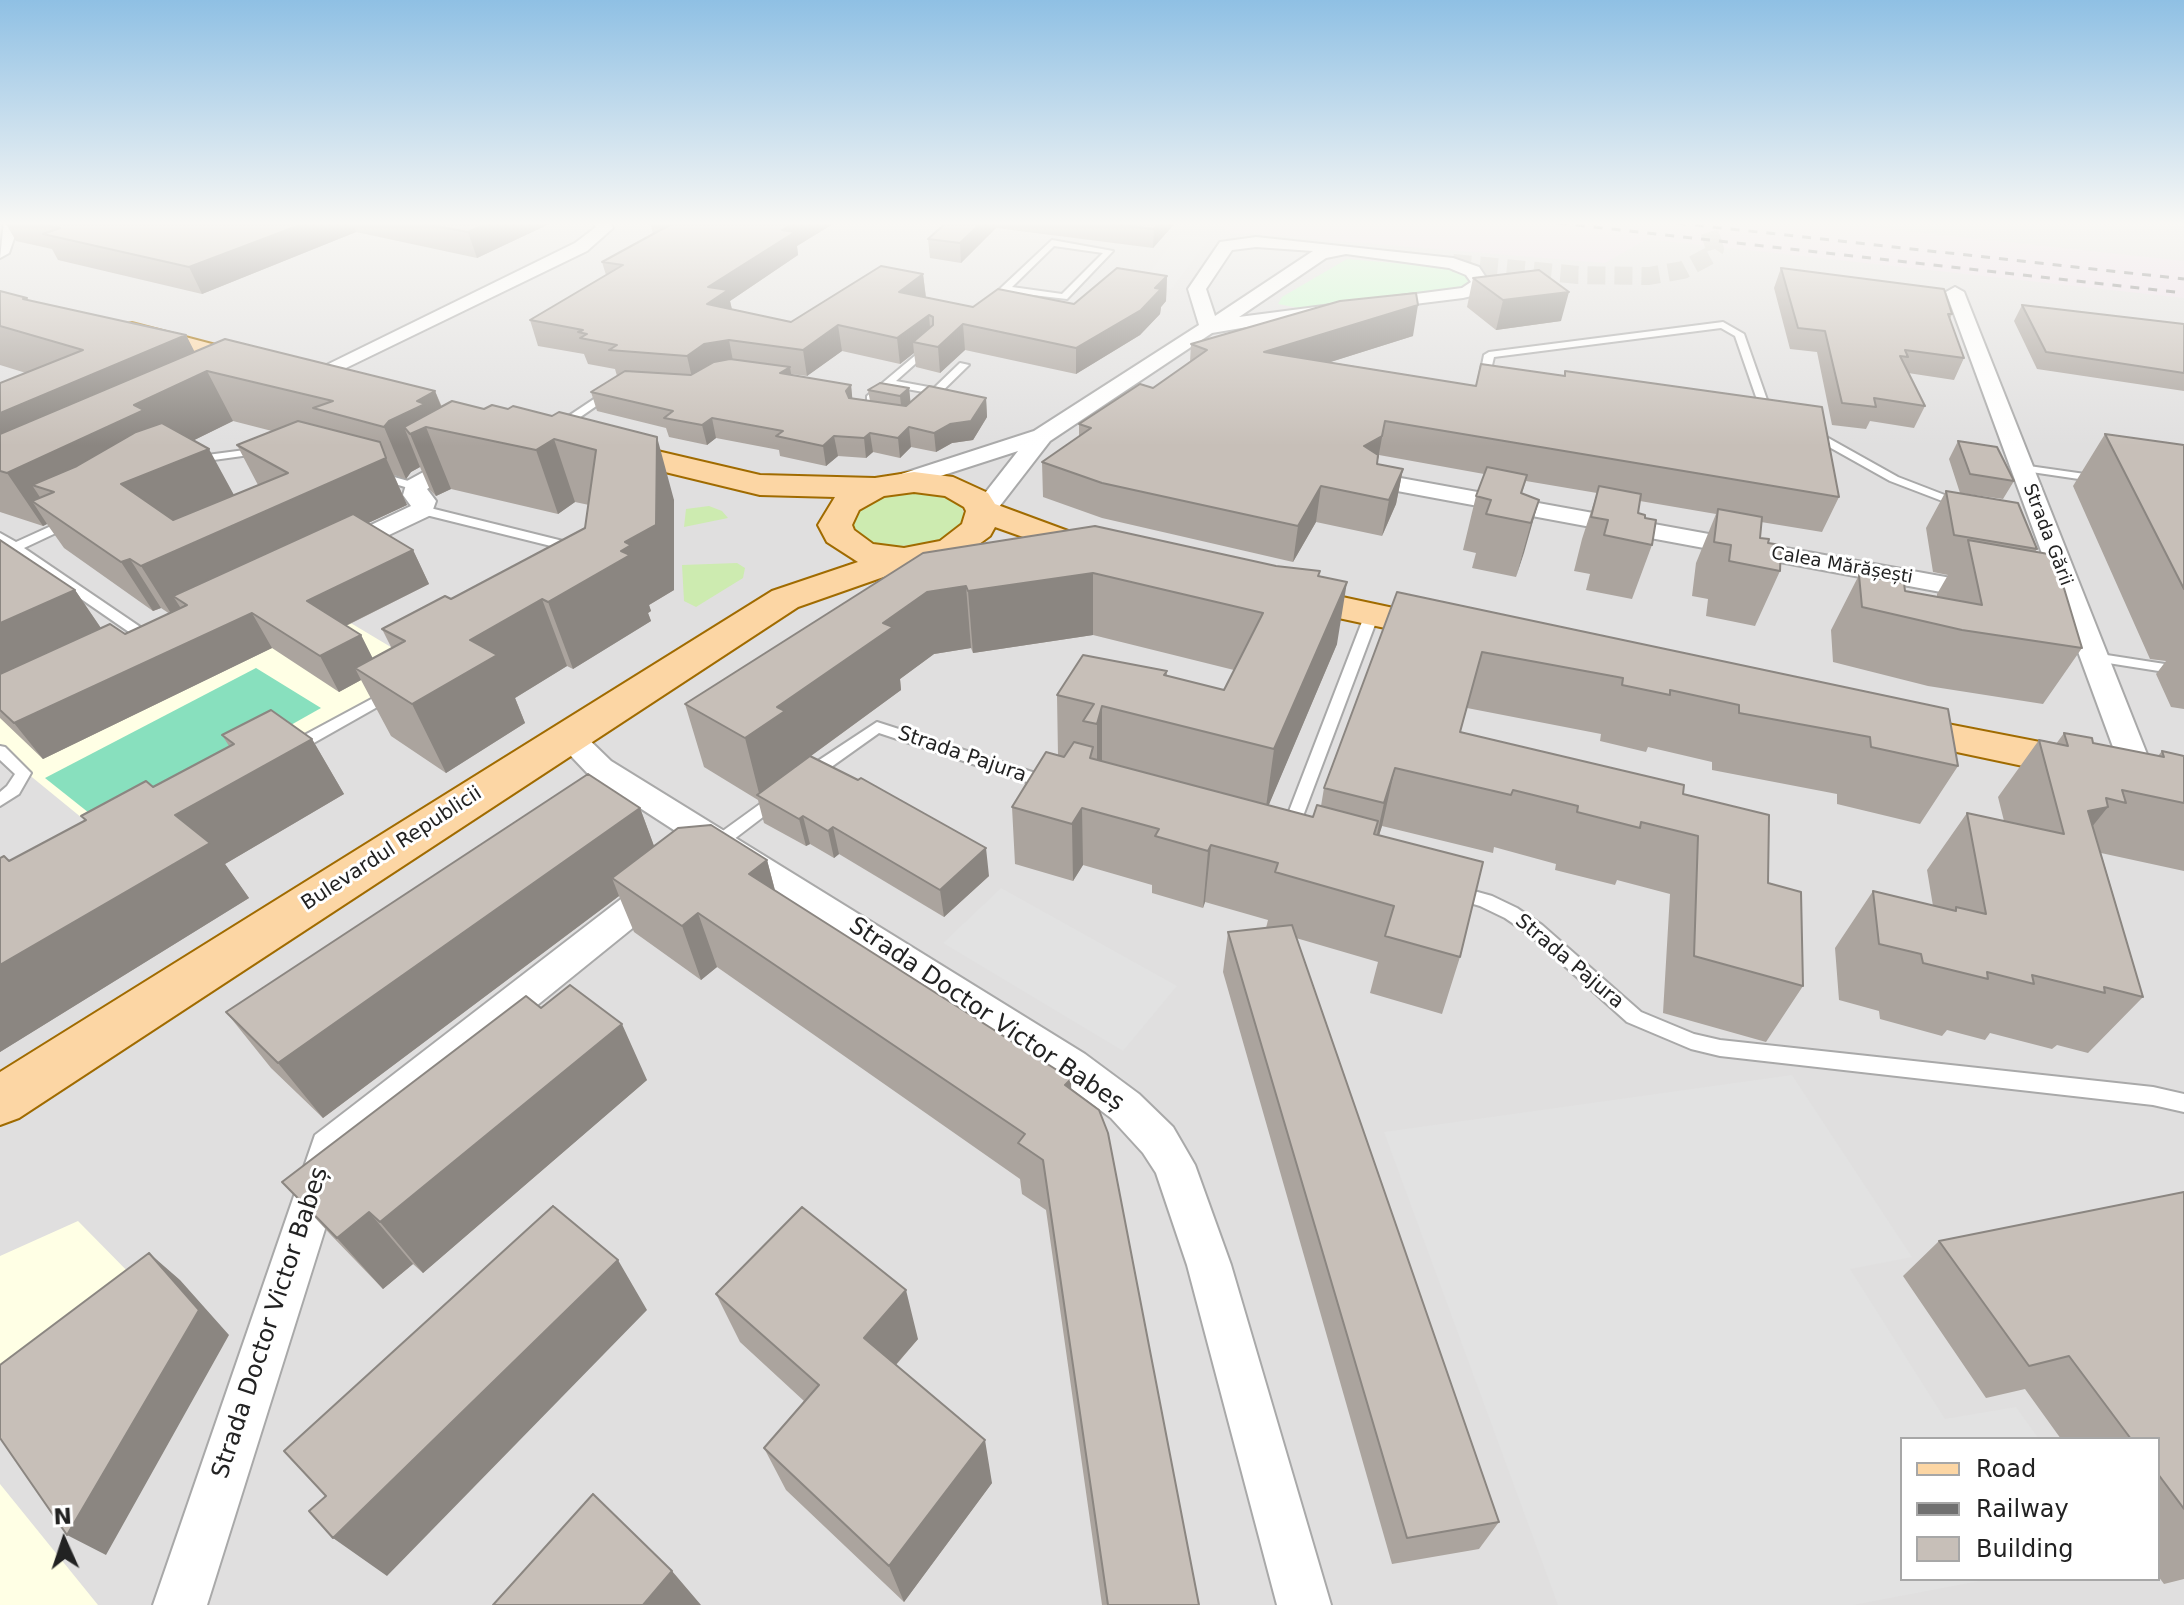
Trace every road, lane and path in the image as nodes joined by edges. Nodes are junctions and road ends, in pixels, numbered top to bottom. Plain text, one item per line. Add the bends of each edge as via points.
1 (480, 296) edge
2 (996, 296) edge
3 (1199, 296) edge
4 (1261, 296) edge
5 (1272, 296) edge
6 (1438, 296) tunnel mouth
7 (1956, 296) edge
8 (981, 308) edge
9 (1294, 313) junction
10 (109, 325) edge
11 (1209, 328) junction
12 (930, 346) edge
13 (964, 365) dead end
14 (268, 367) junction
15 (310, 378) junction
16 (893, 379) junction
17 (236, 381) edge
18 (1500, 382) edge
19 (627, 384) edge
20 (350, 387) edge
21 (940, 387) junction
22 (925, 402) junction
23 (915, 411) edge
24 (1752, 415) edge
25 (1768, 417) junction
26 (1781, 421) edge
27 (1795, 425) edge
28 (540, 432) joint
29 (1042, 436) junction
30 (488, 444) edge
31 (278, 451) edge
32 (183, 463) edge
33 (2022, 468) junction
34 (358, 470) edge
35 (1373, 480) edge
36 (2108, 480) edge
37 (760, 485) junction
38 (885, 486) junction
39 (418, 498) junction
40 (1968, 506) edge
41 (983, 511) junction
42 (87, 514) edge
43 (837, 530) junction
44 (0, 537) edge
45 (15, 547) junction
46 (951, 549) junction
47 (904, 558) junction
48 (317, 560) edge
49 (557, 564) edge
50 (1251, 588) edge
51 (2014, 597) edge
52 (785, 599) junction
53 (2045, 603) edge
54 (2076, 609) junction
55 (1372, 614) junction
56 (178, 626) edge
57 (1481, 638) edge
58 (150, 640) junction
59 (123, 653) edge
60 (2094, 657) junction
61 (2184, 671) edge
62 (405, 686) edge
63 (1865, 721) edge
64 (568, 737) junction
65 (0, 751) edge
66 (273, 759) edge
67 (2140, 777) junction
68 (2184, 785) edge
69 (1075, 790) edge
70 (0, 800) edge
71 (719, 842) junction
72 (1284, 845) edge
73 (1443, 889) edge
74 (0, 1101) edge
75 (2184, 1103) edge
76 (180, 1605) edge
77 (1304, 1605) edge

1 - 15 street
2 - 8 lane
3 - 11 street
4 - 11 street
5 - 9 street via 1272,305
6 - 9 street
7 - 33 street, Strada Gării
9 - 11 street
10 - 14 main road
11 - 29 street
12 - 16 lane
13 - 21 lane
14 - 15 main road
14 - 17 street
15 - 20 main road
16 - 21 lane
16 - 22 lane via 878,399
18 - 25 lane via 1484,380 1489,355 1723,325 1739,334
19 - 28 lane
21 - 22 lane
22 - 23 lane
24 - 25 lane
25 - 26 lane
27 - 40 lane via 1894,479
28 - 37 main road
29 - 38 street
29 - 41 street
30 - 39 street
31 - 32 lane via 222,454
33 - 36 lane
33 - 54 street, Strada Gării via 2034,519
34 - 39 lane
35 - 51 street, Calea Mărășești
37 - 38 main road
37 - 43 main road
38 - 41 main road via 953,487 976,500
38 - 43 main road via 846,504
39 - 48 street
39 - 49 lane via 559,544 565,553
41 - 46 main road via 978,529
41 - 46 main road via 1127,562
42 - 45 lane
43 - 47 main road via 863,553
43 - 52 main road
44 - 45 lane
45 - 58 lane
46 - 47 main road
47 - 52 main road
50 - 55 main road
52 - 64 main road, Bulevardul Republicii
53 - 54 street
54 - 60 street, Strada Gării
55 - 57 main road
55 - 72 lane
56 - 58 street
58 - 59 street
60 - 61 lane
60 - 67 street, Strada Gării
62 - 66 lane
63 - 67 main road
64 - 71 street, Strada Doctor Victor Babeș via 600,768
64 - 74 main road, Bulevardul Republicii
65 - 70 lane via 23,773
67 - 68 main road
69 - 71 lane, Strada Pajura via 877,727
71 - 76 street, Strada Doctor Victor Babeș via 330,1148
71 - 77 street, Strada Doctor Victor Babeș via 1071,1066 1125,1106 1158,1140 1174,1165 1209,1265
73 - 75 lane, Strada Pajura via 1511,913 1634,1017 1691,1041

